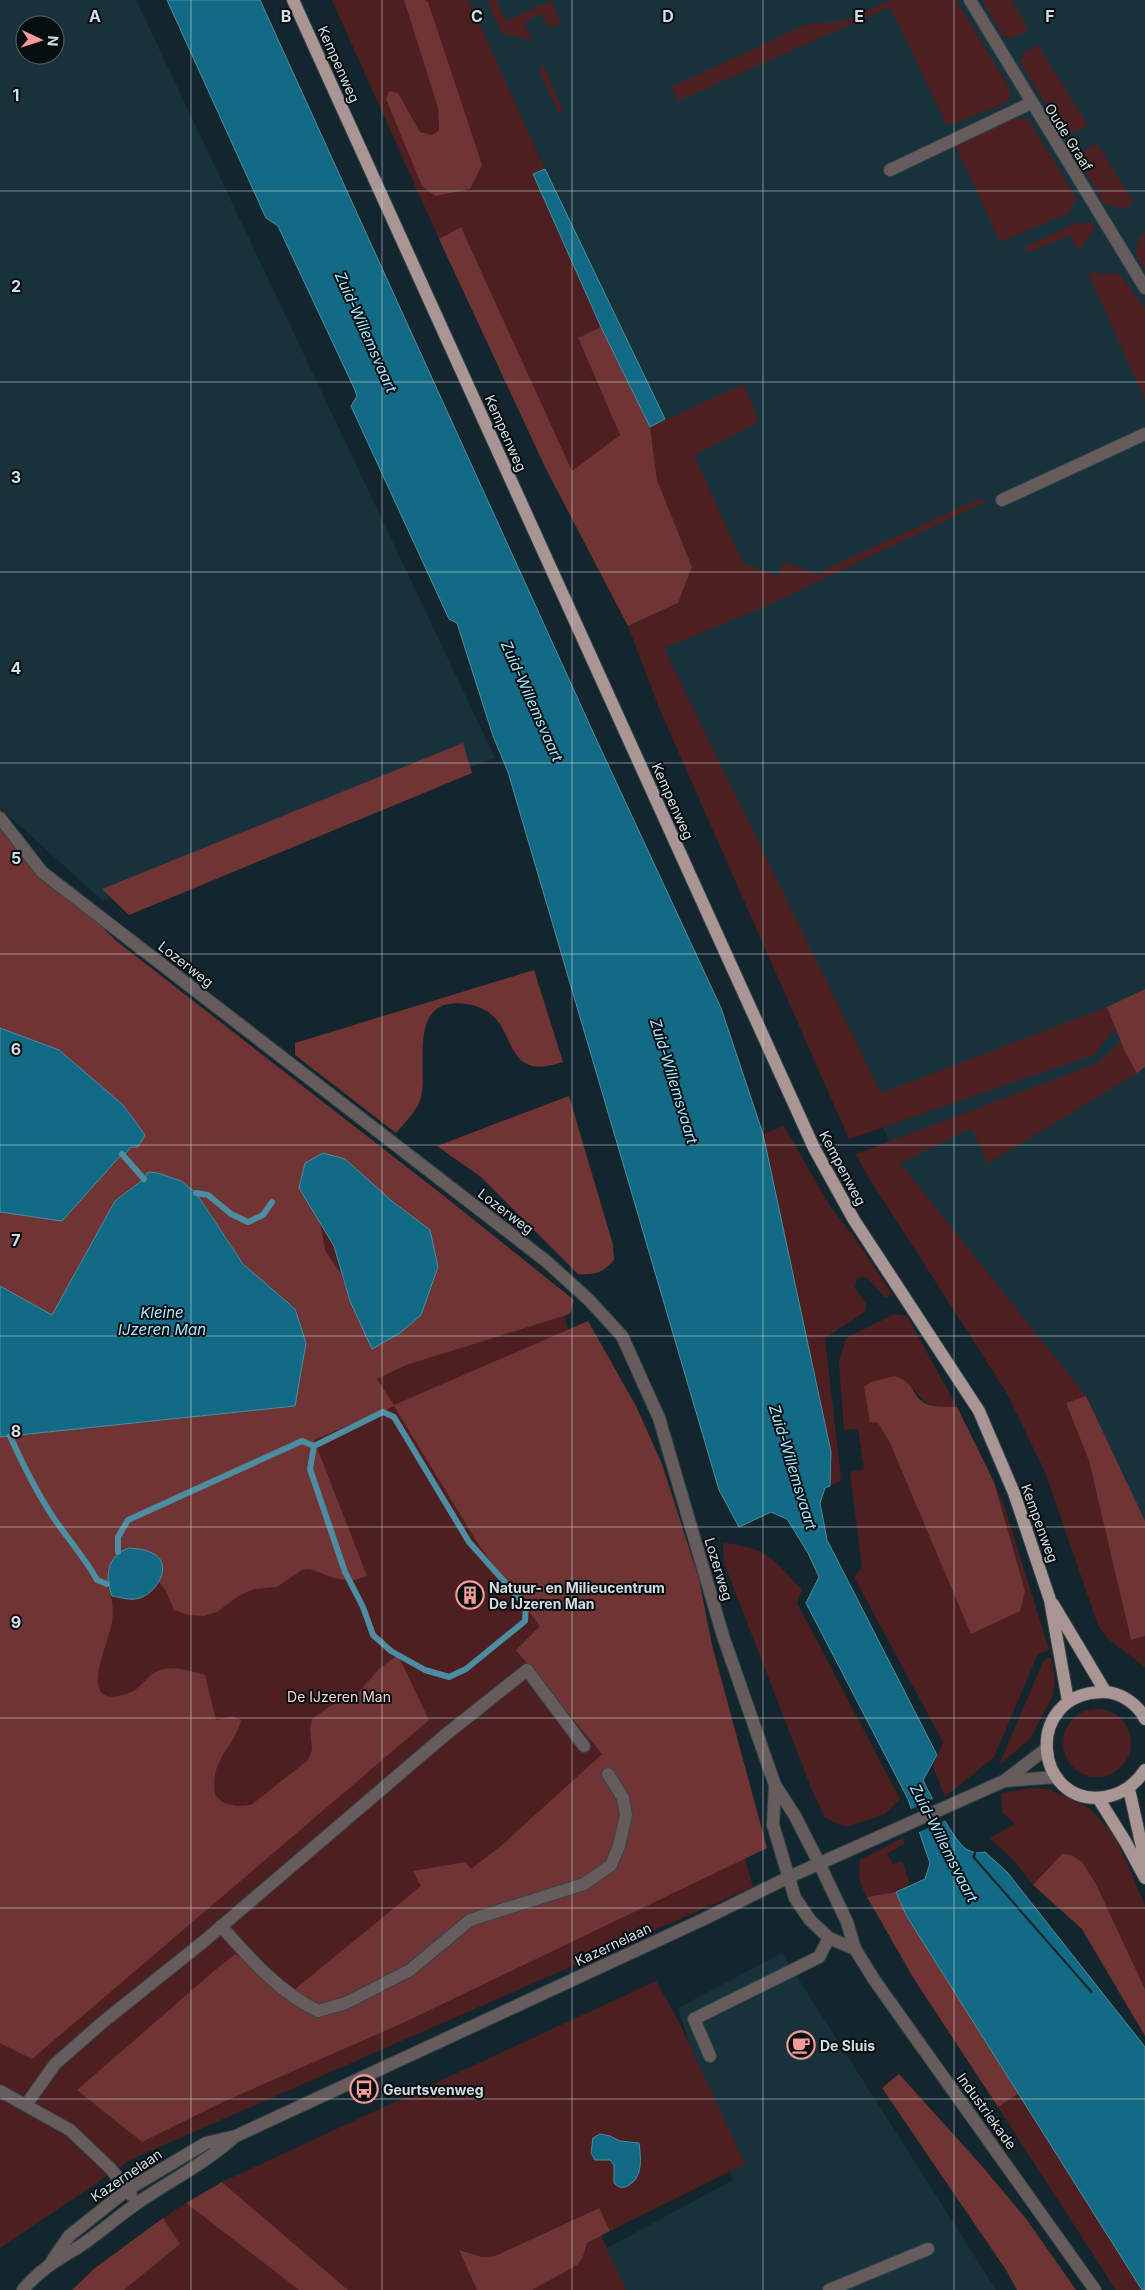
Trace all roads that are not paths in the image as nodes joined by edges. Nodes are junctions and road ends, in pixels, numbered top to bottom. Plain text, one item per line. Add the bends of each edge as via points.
1 (294, 0) edge
2 (970, 0) edge
3 (1031, 103) junction
4 (890, 170) dead end
5 (1145, 288) edge
6 (1145, 434) edge
7 (1002, 500) dead end
8 (0, 818) edge
9 (1050, 1600) junction
10 (1105, 1692) junction
11 (1068, 1701) junction
12 (1145, 1719) edge
13 (584, 1746) dead end
14 (1046, 1749) junction
15 (1145, 1770) edge
16 (608, 1774) dead end
17 (1057, 1778) junction
18 (1004, 1780) junction
19 (774, 1786) junction
20 (1129, 1789) junction
21 (1098, 1798) junction
22 (1145, 1861) edge
23 (819, 1863) junction
24 (789, 1877) junction
25 (1145, 1878) edge
26 (222, 1926) junction
27 (828, 1938) junction
28 (855, 1948) junction
29 (710, 2056) dead end
30 (0, 2091) edge
31 (26, 2106) junction
32 (236, 2136) junction
33 (127, 2190) junction
34 (136, 2204) junction
35 (928, 2249) dead end
36 (50, 2264) junction
37 (23, 2290) edge
38 (829, 2290) edge
39 (1095, 2290) edge

1 - 9 main road, Kempenweg via 814,1148 854,1220 978,1411 1014,1493
2 - 3 street, Oude Graaf
3 - 4 street
3 - 5 street, Oude Graaf
6 - 7 street
8 - 19 street, Lozerweg via 42,872 546,1261 622,1336 659,1418 723,1636
9 - 10 main road, Kempenweg
9 - 11 main road, Kempenweg
10 - 11 main road via 1086,1693
10 - 12 main road via 1133,1704
11 - 14 main road via 1055,1714 1047,1731
13 - 26 street via 527,1670 444,1736
14 - 17 main road via 1049,1764
14 - 18 street, Kazernelaan
15 - 20 main road
16 - 26 street via 623,1798 626,1815 611,1865 584,1884 470,1920 410,1970 346,2003 318,2012 297,2001 249,1958
17 - 18 street, Kazernelaan
17 - 21 main road via 1083,1796
18 - 23 street, Kazernelaan
19 - 23 street, Lozerweg via 795,1816
19 - 24 street, Lozerweg via 773,1825
20 - 21 main road via 1114,1796
20 - 22 main road
21 - 25 main road
23 - 24 street, Kazernelaan
23 - 28 street, Industriekade via 847,1922
24 - 27 street via 795,1898
24 - 32 street, Kazernelaan
26 - 31 street via 55,2064
27 - 28 street
27 - 29 street via 819,1957 694,2020
28 - 39 street, Industriekade via 875,1981
30 - 31 street
31 - 33 street via 70,2130 111,2169
32 - 33 street, Kazernelaan via 206,2143
32 - 34 street, Kazernelaan via 214,2156
33 - 34 street
33 - 36 street, Kazernelaan via 69,2236
34 - 36 street, Kazernelaan
35 - 38 street
36 - 37 street, Kazernelaan

